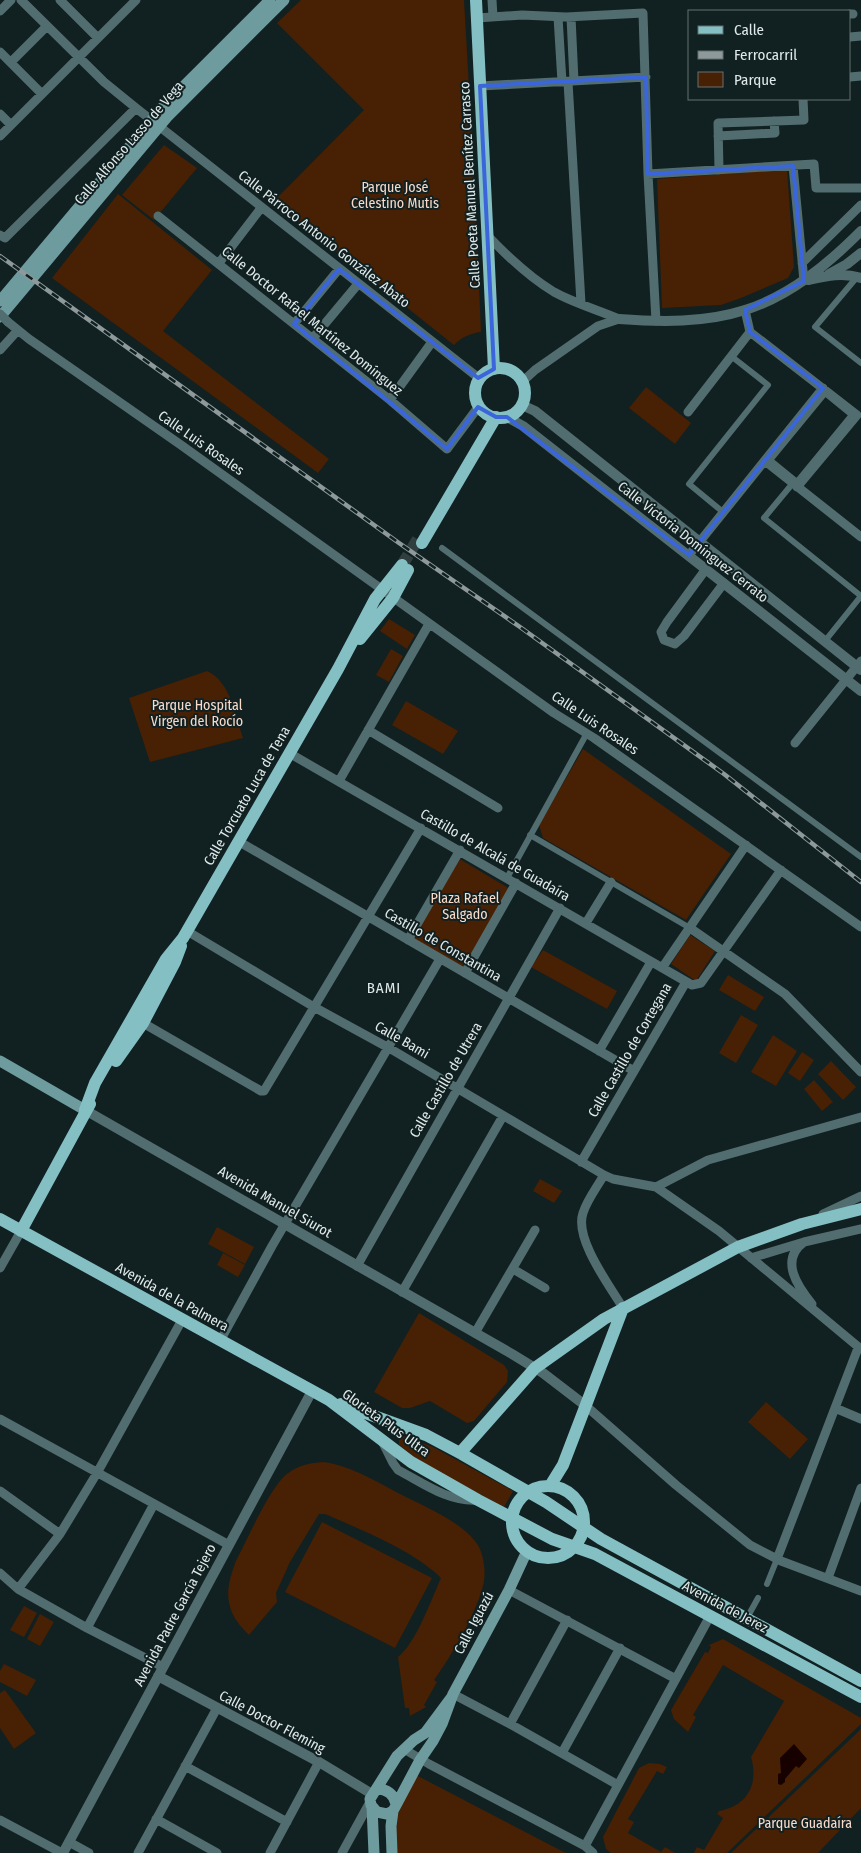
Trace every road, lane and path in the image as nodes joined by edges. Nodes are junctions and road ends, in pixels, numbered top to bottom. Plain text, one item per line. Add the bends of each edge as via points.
1 (11, 0) edge
2 (21, 0) edge
3 (60, 0) edge
4 (136, 0) edge
5 (270, 0) edge
6 (284, 0) edge
7 (476, 0) edge
8 (492, 0) edge
9 (0, 11) edge
10 (493, 17) junction
11 (558, 17) junction
12 (571, 17) junction
13 (477, 18) junction
14 (47, 26) junction
15 (98, 38) junction
16 (0, 52) edge
17 (78, 57) junction
18 (11, 62) junction
19 (646, 77) junction
20 (568, 82) junction
21 (480, 86) junction
22 (42, 94) junction
23 (803, 100) edge
24 (136, 108) junction
25 (0, 114) edge
26 (774, 121) junction
27 (156, 123) junction
28 (11, 125) junction
29 (0, 136) edge
30 (718, 136) junction
31 (793, 166) junction
32 (719, 170) junction
33 (648, 174) junction
34 (861, 188) edge
35 (861, 205) edge
36 (262, 208) junction
37 (158, 216) dead end
38 (860, 232) edge
39 (2, 236) edge
40 (488, 236) junction
41 (58, 241) junction
42 (842, 250) junction
43 (861, 253) edge
44 (219, 263) junction
45 (802, 263) junction
46 (847, 264) junction
47 (339, 269) junction
48 (826, 276) junction
49 (859, 278) edge
50 (804, 281) junction
51 (358, 284) junction
52 (0, 300) edge
53 (581, 303) junction
54 (745, 310) junction
55 (3, 318) edge
56 (619, 320) junction
57 (656, 321) junction
58 (294, 324) junction
59 (18, 330) junction
60 (750, 332) junction
61 (313, 338) junction
62 (432, 342) junction
63 (0, 350) edge
64 (731, 356) junction
65 (861, 363) edge
66 (494, 369) junction
67 (480, 379) junction
68 (522, 382) junction
69 (823, 388) junction
70 (390, 400) junction
71 (522, 405) junction
72 (688, 412) dead end
73 (493, 414) junction
74 (768, 460) junction
75 (795, 485) junction
76 (723, 512) junction
77 (861, 523) edge
78 (858, 534) edge
79 (420, 541) tunnel mouth
80 (700, 542) junction
81 (442, 548) dead end
82 (688, 555) junction
83 (405, 568) tunnel mouth
84 (706, 569) junction
85 (724, 583) junction
86 (387, 594) junction
87 (429, 624) junction
88 (825, 641) junction
89 (860, 666) edge
90 (846, 680) junction
91 (861, 692) edge
92 (368, 730) junction
93 (587, 733) junction
94 (795, 743) dead end
95 (289, 752) junction
96 (339, 781) junction
97 (498, 808) dead end
98 (421, 828) junction
99 (530, 835) junction
100 (238, 841) junction
101 (746, 845) junction
102 (460, 850) junction
103 (861, 857) edge
104 (781, 870) junction
105 (507, 878) junction
106 (611, 882) junction
107 (516, 883) junction
108 (560, 908) junction
109 (368, 917) junction
110 (586, 923) junction
111 (861, 927) edge
112 (690, 928) junction
113 (185, 934) junction
114 (408, 940) junction
115 (724, 951) junction
116 (440, 959) junction
117 (652, 962) junction
118 (662, 968) junction
119 (465, 973) junction
120 (686, 982) junction
121 (509, 999) junction
122 (314, 1006) junction
123 (143, 1023) junction
124 (389, 1048) junction
125 (599, 1051) junction
126 (0, 1061) edge
127 (634, 1071) junction
128 (861, 1072) edge
129 (457, 1088) junction
130 (85, 1110) junction
131 (502, 1116) junction
132 (861, 1117) edge
133 (581, 1162) junction
134 (604, 1175) junction
135 (656, 1188) junction
136 (861, 1196) edge
137 (861, 1209) edge
138 (0, 1219) edge
139 (802, 1224) junction
140 (285, 1225) junction
141 (861, 1229) edge
142 (535, 1230) dead end
143 (21, 1231) junction
144 (804, 1242) junction
145 (738, 1247) junction
146 (751, 1258) junction
147 (357, 1266) junction
148 (0, 1268) edge
149 (513, 1269) junction
150 (545, 1288) dead end
151 (402, 1292) junction
152 (623, 1308) junction
153 (182, 1320) junction
154 (827, 1322) junction
155 (475, 1333) junction
156 (220, 1341) junction
157 (859, 1348) edge
158 (535, 1368) junction
159 (312, 1391) junction
160 (329, 1400) junction
161 (586, 1406) junction
162 (835, 1408) junction
163 (0, 1419) edge
164 (861, 1419) edge
165 (460, 1453) junction
166 (563, 1465) junction
167 (97, 1473) junction
168 (550, 1486) junction
169 (861, 1488) edge
170 (0, 1490) edge
171 (528, 1492) junction
172 (570, 1494) junction
173 (154, 1504) junction
174 (512, 1518) junction
175 (583, 1527) junction
176 (60, 1534) junction
177 (229, 1545) junction
178 (573, 1546) junction
179 (529, 1556) junction
180 (777, 1559) junction
181 (0, 1573) edge
182 (828, 1578) junction
183 (767, 1584) dead end
184 (18, 1589) junction
185 (509, 1590) junction
186 (861, 1591) edge
187 (758, 1598) dead end
188 (710, 1616) junction
189 (747, 1618) junction
190 (568, 1620) junction
191 (86, 1628) junction
192 (620, 1648) junction
193 (160, 1672) junction
194 (676, 1679) junction
195 (861, 1681) edge
196 (452, 1696) junction
197 (861, 1697) edge
198 (217, 1708) junction
199 (510, 1724) junction
200 (404, 1749) junction
201 (562, 1753) junction
202 (420, 1760) junction
203 (318, 1762) junction
204 (185, 1766) junction
205 (618, 1785) junction
206 (373, 1798) junction
207 (395, 1807) junction
208 (156, 1819) junction
209 (0, 1820) edge
210 (287, 1822) junction
211 (69, 1842) junction
212 (585, 1846) junction
213 (63, 1853) edge
214 (89, 1853) edge
215 (138, 1853) edge
216 (217, 1853) edge
217 (270, 1853) edge
218 (342, 1853) edge
219 (374, 1853) edge
220 (392, 1853) edge
221 (593, 1853) edge

1 - 9 street
2 - 14 street, Calle Párroco Antonio González Abato
3 - 15 street
4 - 15 street
5 - 27 main road, Calle Alfonso Lasso de Vega
6 - 27 main road, Calle Alfonso Lasso de Vega via 168,116
7 - 13 main road, Calle Poeta Manuel Benítez Carrasco
8 - 10 street
10 - 11 street
10 - 13 street
11 - 12 street
11 - 20 street
12 - 19 street via 643,13
12 - 20 street
13 - 21 main road, Calle Poeta Manuel Benítez Carrasco
14 - 17 street, Calle Párroco Antonio González Abato
14 - 18 street
15 - 17 street
16 - 18 street
17 - 22 street
17 - 24 street, Calle Párroco Antonio González Abato
18 - 22 street
19 - 20 street
19 - 33 street
20 - 21 street
20 - 53 street
21 - 40 main road, Calle Poeta Manuel Benítez Carrasco
22 - 28 street
23 - 26 street via 804,120
24 - 27 street, Calle Párroco Antonio González Abato
24 - 39 street
25 - 28 street
26 - 30 street via 774,133
26 - 30 street via 718,123
27 - 36 street, Calle Párroco Antonio González Abato
27 - 41 main road, Calle Alfonso Lasso de Vega
28 - 29 street
30 - 32 street
31 - 32 street
31 - 34 street via 814,164 816,188
31 - 45 street
32 - 33 street
33 - 57 street
35 - 45 street
36 - 44 street
36 - 47 street, Calle Párroco Antonio González Abato
37 - 44 street, Calle Doctor Rafael Martínez Domínguez
38 - 42 street
40 - 53 street via 532,278
40 - 66 main road, Calle Poeta Manuel Benítez Carrasco
41 - 52 main road
41 - 55 main road
42 - 46 street
42 - 50 street
43 - 46 street
44 - 58 street, Calle Doctor Rafael Martínez Domínguez
45 - 50 street
46 - 48 street
46 - 49 street
47 - 51 street, Calle Párroco Antonio González Abato
47 - 58 street
48 - 49 street via 846,274
48 - 50 street
49 - 65 street via 816,327
50 - 54 street
51 - 61 street
51 - 62 street, Calle Párroco Antonio González Abato
53 - 56 street
54 - 57 street via 713,318
54 - 60 street
55 - 59 street, Calle Luis Rosales
56 - 57 street
56 - 68 street via 598,326
58 - 61 street, Calle Doctor Rafael Martínez Domínguez
59 - 63 street
59 - 86 street, Calle Luis Rosales
60 - 64 street
60 - 69 street
61 - 70 street, Calle Doctor Rafael Martínez Domínguez
62 - 67 street, Calle Párroco Antonio González Abato
62 - 70 street
64 - 72 street
64 - 76 street via 768,385 690,484
66 - 67 main road
66 - 68 main road via 508,369
67 - 73 main road via 475,393
68 - 71 main road
69 - 74 street
69 - 75 street via 857,415
70 - 73 street, Calle Doctor Rafael Martínez Domínguez via 447,449
71 - 73 main road via 513,414
71 - 80 street, Calle Victoria Domínguez Cerrato via 535,411
73 - 79 main road
73 - 82 street, Calle Victoria Domínguez Cerrato via 523,426
74 - 74 street via 797,482 852,415 825,393
74 - 75 street
74 - 76 street
75 - 78 street
75 - 88 street via 764,518 861,596
76 - 80 street
77 - 78 street
80 - 82 street
80 - 88 street, Calle Victoria Domínguez Cerrato
81 - 103 street
82 - 84 street, Calle Victoria Domínguez Cerrato
83 - 86 main road, Calle Torcuato Luca de Tena
84 - 85 street, Calle Victoria Domínguez Cerrato
84 - 85 street via 661,632 664,640 676,644
85 - 90 street, Calle Victoria Domínguez Cerrato
86 - 87 street, Calle Luis Rosales
86 - 95 main road, Calle Torcuato Luca de Tena
87 - 92 street
87 - 93 street, Calle Luis Rosales
88 - 89 street, Calle Victoria Domínguez Cerrato
89 - 90 street
90 - 91 street, Calle Victoria Domínguez Cerrato
90 - 94 street
92 - 96 street
92 - 97 street
93 - 99 street
93 - 101 street, Calle Luis Rosales
95 - 96 street, Castillo de Alcalá de Guadaíra
95 - 100 main road, Calle Torcuato Luca de Tena
96 - 98 street, Castillo de Alcalá de Guadaíra
98 - 102 street, Castillo de Alcalá de Guadaíra
98 - 109 street
99 - 105 street
99 - 106 street
100 - 109 street, Castillo de Constantina
100 - 113 main road, Calle Torcuato Luca de Tena
101 - 104 street, Calle Luis Rosales
101 - 112 street
102 - 105 street, Castillo de Alcalá de Guadaíra
102 - 114 street
104 - 111 street, Calle Luis Rosales
104 - 115 street, Calle Castillo de Cortegana
105 - 107 street, Castillo de Alcalá de Guadaíra
106 - 110 street
106 - 112 street
107 - 108 street, Castillo de Alcalá de Guadaíra
107 - 119 street
108 - 110 street, Castillo de Alcalá de Guadaíra
108 - 121 street, Calle Castillo de Utrera
109 - 114 street, Castillo de Constantina
109 - 122 street
110 - 117 street, Castillo de Alcalá de Guadaíra
112 - 115 street
112 - 118 street
113 - 122 street, Calle Bami
113 - 123 main road, Calle Torcuato Luca de Tena via 175,962
113 - 130 main road, Calle Torcuato Luca de Tena via 166,959 94,1083
114 - 116 street, Castillo de Constantina
115 - 120 street, Calle Castillo de Cortegana via 701,983 692,985
115 - 128 street via 785,994
116 - 119 street, Castillo de Constantina
116 - 124 street
117 - 118 street, Castillo de Alcalá de Guadaíra
117 - 125 street
118 - 120 street, Castillo de Alcalá de Guadaíra
119 - 121 street, Castillo de Constantina
120 - 127 street, Calle Castillo de Cortegana
121 - 125 street, Castillo de Constantina
121 - 129 street, Calle Castillo de Utrera
122 - 123 street via 264,1091
122 - 124 street, Calle Bami
123 - 130 main road, Calle Torcuato Luca de Tena
124 - 129 street, Calle Bami
124 - 140 street
125 - 127 street, Castillo de Constantina
126 - 130 main road, Avenida Manuel Siurot
127 - 133 street, Calle Castillo de Cortegana
129 - 131 street, Calle Bami
129 - 147 street, Calle Castillo de Utrera
130 - 140 street, Avenida Manuel Siurot
130 - 143 main road, Calle Torcuato Luca de Tena
131 - 133 street, Calle Bami
131 - 151 street
132 - 135 street via 708,1160
133 - 134 street, Calle Bami
134 - 135 street, Calle Bami
134 - 152 street via 582,1214 581,1232
135 - 145 street
136 - 139 street
137 - 139 main road
138 - 143 main road, Avenida de la Palmera
139 - 145 main road
140 - 147 street, Avenida Manuel Siurot
140 - 156 street
141 - 144 street
142 - 149 street
143 - 148 street, Calle Torcuato Luca de Tena
143 - 153 main road, Avenida de la Palmera
144 - 146 street
144 - 154 street via 793,1259 793,1274 800,1289
145 - 146 street
145 - 152 main road
146 - 154 street
147 - 151 street, Avenida Manuel Siurot
149 - 150 street
149 - 155 street
151 - 155 street, Avenida Manuel Siurot
152 - 158 main road
152 - 161 main road
153 - 156 main road, Avenida de la Palmera
153 - 167 street
154 - 157 street
155 - 158 street, Avenida Manuel Siurot
156 - 159 main road, Avenida de la Palmera
157 - 162 street
158 - 161 street, Avenida Manuel Siurot
158 - 165 main road
159 - 160 main road, Avenida de la Palmera
159 - 177 street, Avenida Padre García Tejero
160 - 165 main road, Glorieta Plus Ultra via 426,1435
160 - 174 main road, Glorieta Plus Ultra via 411,1462
161 - 166 main road
161 - 180 street via 750,1545
162 - 164 street
162 - 180 street
163 - 167 street
165 - 171 main road, Glorieta Plus Ultra
166 - 168 main road
166 - 172 main road
167 - 173 street
167 - 176 street
168 - 171 main road
168 - 172 main road
169 - 182 street
170 - 176 street
171 - 174 main road via 520,1499
171 - 175 main road, Glorieta Plus Ultra
172 - 175 main road via 580,1507
173 - 177 street
173 - 191 street
174 - 178 main road, Glorieta Plus Ultra
174 - 179 main road via 515,1537
175 - 178 main road
175 - 189 main road, Avenida de Jerez
176 - 184 street
177 - 193 street, Avenida Padre García Tejero
178 - 179 main road via 556,1556
178 - 188 main road, Avenida de Jerez via 595,1554
179 - 185 main road, Calle Iguazú
180 - 182 street
180 - 183 street
181 - 184 street
182 - 186 street
184 - 191 street
185 - 190 street
185 - 196 main road, Calle Iguazú
187 - 189 street
188 - 194 street
188 - 197 main road, Avenida de Jerez
189 - 195 main road, Avenida de Jerez
190 - 192 street
190 - 199 street
191 - 193 street
192 - 194 street
192 - 201 street
193 - 198 street, Calle Doctor Fleming
193 - 211 street, Avenida Padre García Tejero
194 - 205 street
196 - 199 street
196 - 200 main road, Calle Iguazú via 425,1732
196 - 202 main road, Calle Iguazú via 442,1724
198 - 203 street, Calle Doctor Fleming
198 - 204 street
199 - 201 street
200 - 202 street
200 - 206 main road, Calle Iguazú via 389,1766
201 - 205 street
202 - 207 main road, Calle Iguazú
202 - 212 street
203 - 206 street, Calle Doctor Fleming
203 - 210 street
204 - 208 street
204 - 210 street
205 - 212 street
206 - 207 main road via 382,1814
206 - 207 main road via 382,1789 391,1794
206 - 218 street
206 - 219 main road
207 - 220 main road via 391,1826
208 - 215 street
208 - 216 street
209 - 213 street
210 - 217 street
211 - 213 street, Avenida Padre García Tejero
211 - 214 street
212 - 221 street

